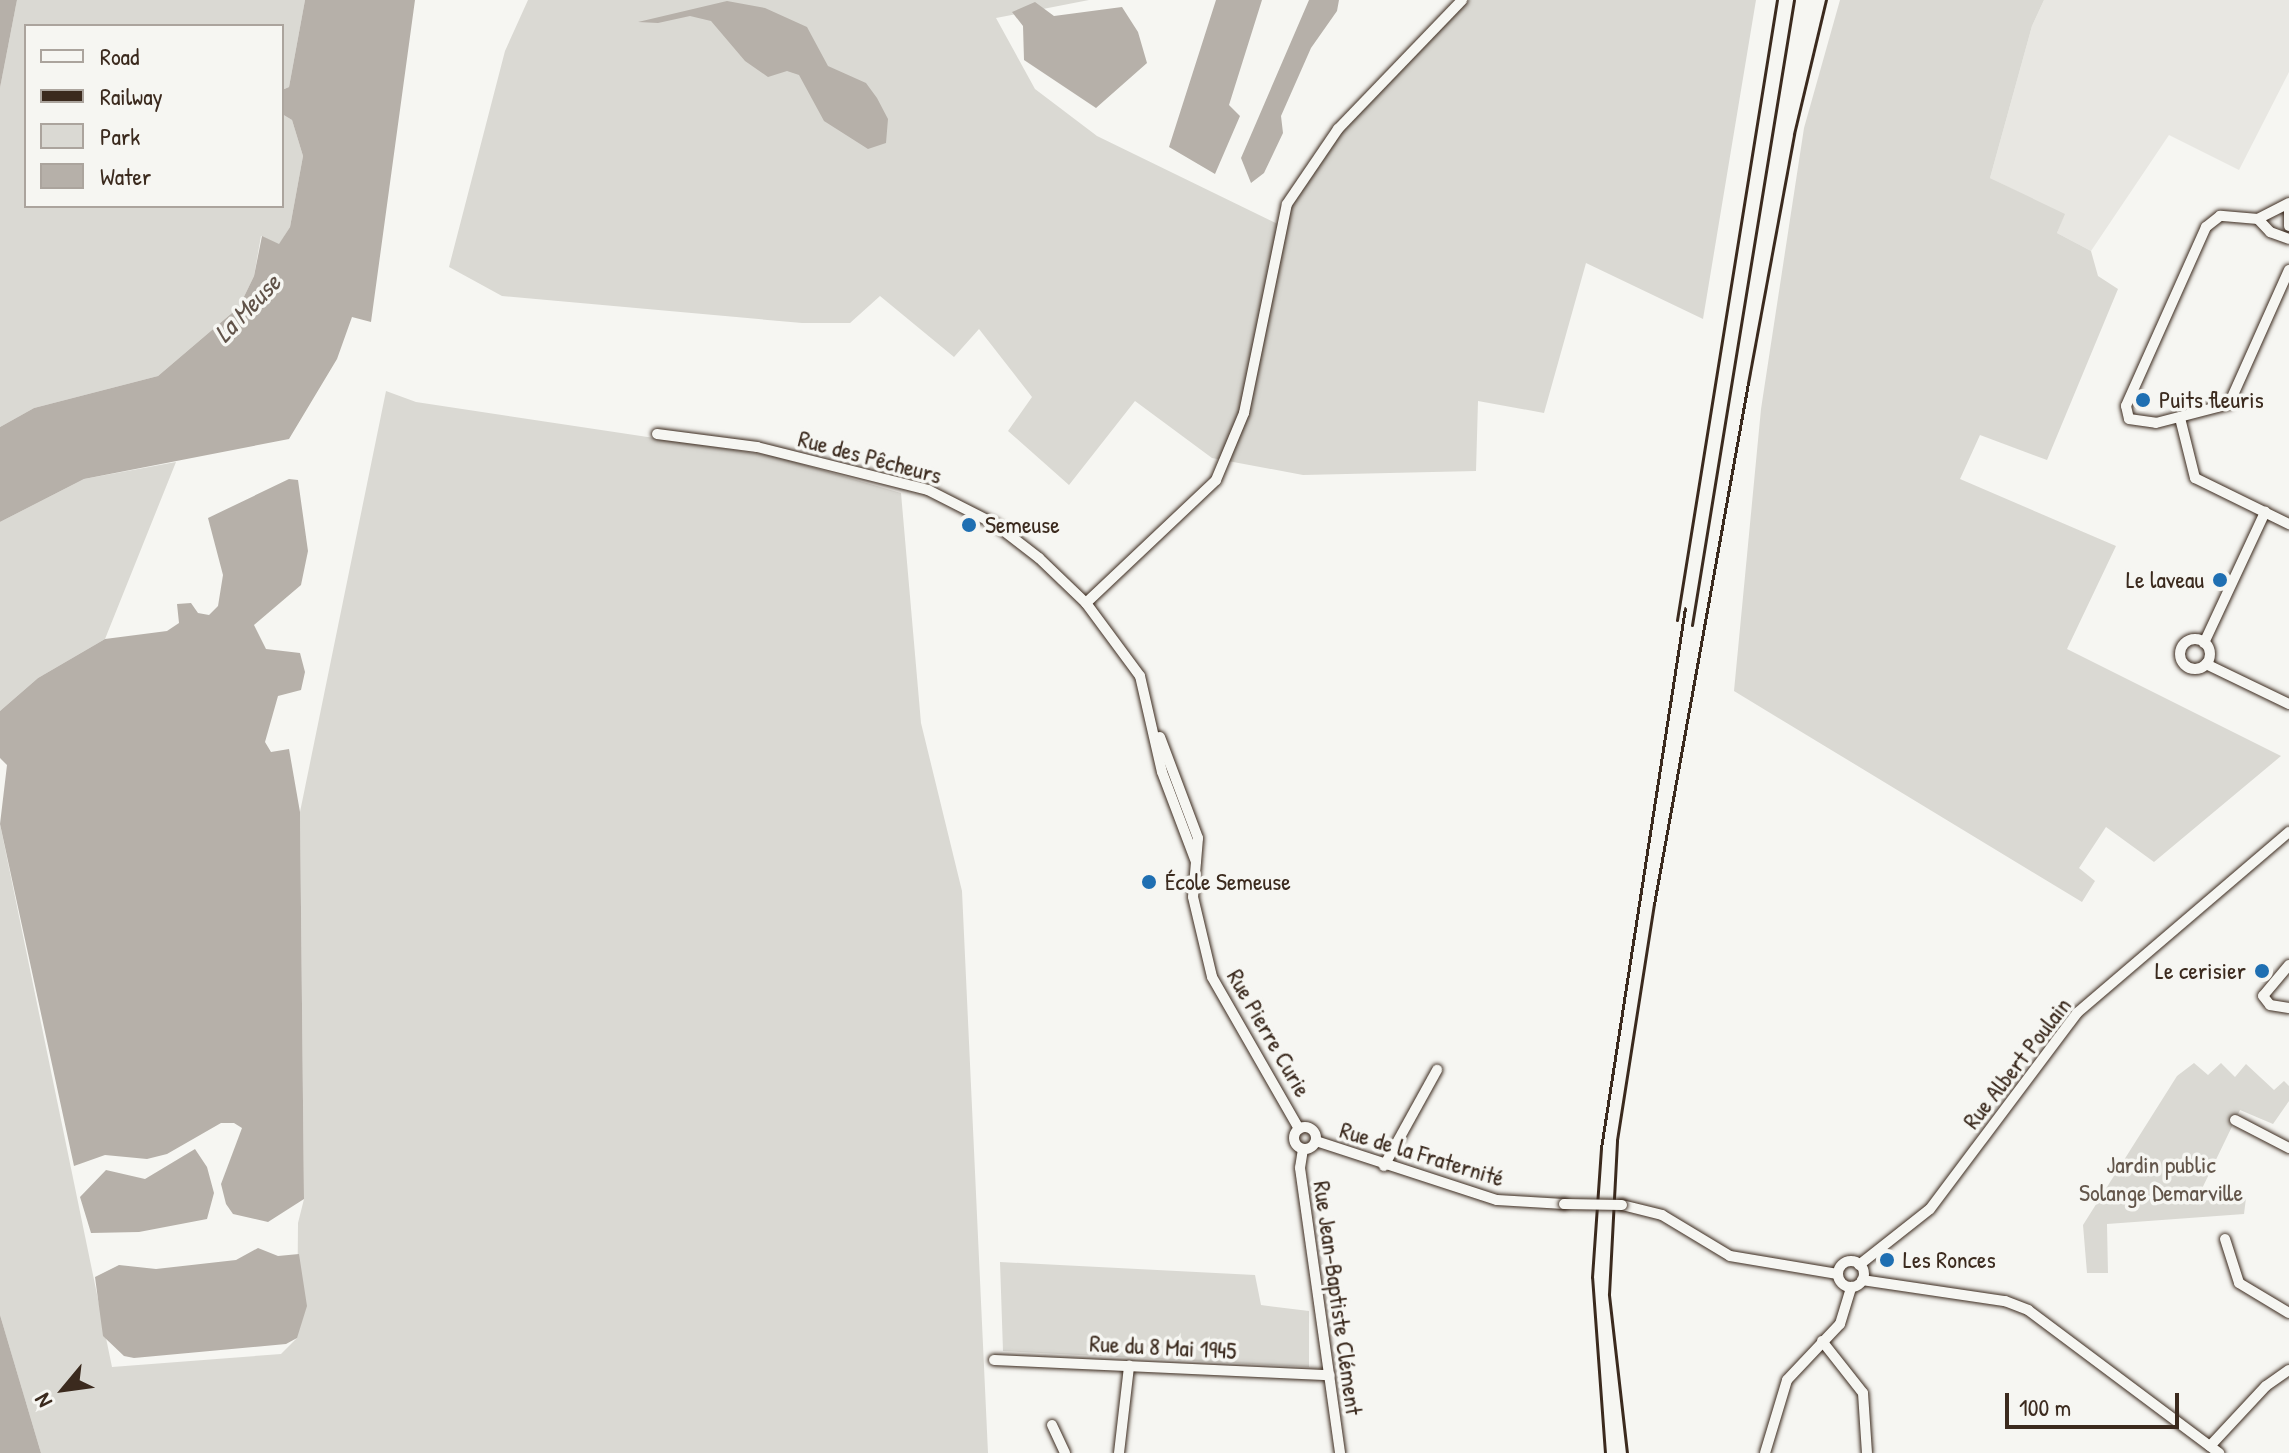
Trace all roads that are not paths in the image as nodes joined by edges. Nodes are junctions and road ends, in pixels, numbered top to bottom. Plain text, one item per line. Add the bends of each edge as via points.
1 (1462, 0) edge
2 (2289, 203) edge
3 (2289, 209) edge
4 (2258, 219) junction
5 (2289, 226) edge
6 (2289, 239) edge
7 (2289, 270) edge
8 (2180, 418) junction
9 (657, 434) dead end
10 (2265, 512) junction
11 (2289, 524) edge
12 (1086, 603) junction
13 (2204, 643) junction
14 (2206, 664) junction
15 (2289, 704) edge
16 (2289, 832) edge
17 (2289, 965) edge
18 (2289, 1008) edge
19 (1437, 1070) dead end
20 (2235, 1120) dead end
21 (1299, 1129) junction
22 (1316, 1141) junction
23 (2289, 1148) edge
24 (1303, 1149) junction
25 (1384, 1166) junction
26 (2225, 1239) dead end
27 (1859, 1265) junction
28 (1838, 1274) junction
29 (1862, 1280) junction
30 (1851, 1287) junction
31 (2289, 1313) edge
32 (1822, 1341) junction
33 (994, 1360) dead end
34 (1129, 1366) junction
35 (2289, 1370) edge
36 (1330, 1375) junction
37 (1052, 1425) dead end
38 (2215, 1450) edge
39 (1065, 1453) edge
40 (1119, 1453) edge
41 (1340, 1453) edge
42 (1765, 1453) edge
43 (1867, 1453) edge

1 - 12 street via 1338,129 1287,204 1230,457 1180,519
2 - 4 street
3 - 5 street
4 - 6 street via 2270,232
4 - 8 street via 2220,216 2206,227 2126,406 2129,419 2142,425
7 - 8 street via 2229,404
8 - 10 street via 2195,478
9 - 12 street, Rue des Pêcheurs via 757,447 928,490 995,524
10 - 11 street
10 - 13 street
12 - 21 street, Rue Pierre Curie via 1140,676 1156,727 1162,772 1196,862 1193,897 1212,977
13 - 14 street via 2210,651
13 - 14 street via 2186,643 2181,656 2189,668
14 - 15 street
16 - 27 street, Rue Albert Poulain via 2077,1013 1930,1209
17 - 18 street via 2263,996 2270,1005
19 - 25 street
20 - 23 street
21 - 22 street, Rue de la Fraternité via 1310,1128
21 - 24 street, Rue Jean-Baptiste Clément via 1294,1138
22 - 24 street
22 - 25 street, Rue de la Fraternité
24 - 36 street, Rue Jean-Baptiste Clément via 1300,1168
25 - 28 street, Rue de la Fraternité, bridge via 1497,1200 1622,1205 1662,1215 1730,1256
26 - 31 street via 2239,1283
27 - 28 street, Rue Albert Poulain via 1844,1263
27 - 29 street
28 - 30 street
29 - 30 street
29 - 38 street via 2005,1301 2028,1310
30 - 32 street via 1845,1317
32 - 42 street via 1787,1380
32 - 43 street via 1863,1393
33 - 34 street, Rue du 8 Mai 1945
34 - 36 street, Rue du 8 Mai 1945
34 - 40 street
35 - 38 street via 2266,1386
36 - 41 street, Rue Jean-Baptiste Clément
37 - 39 street

